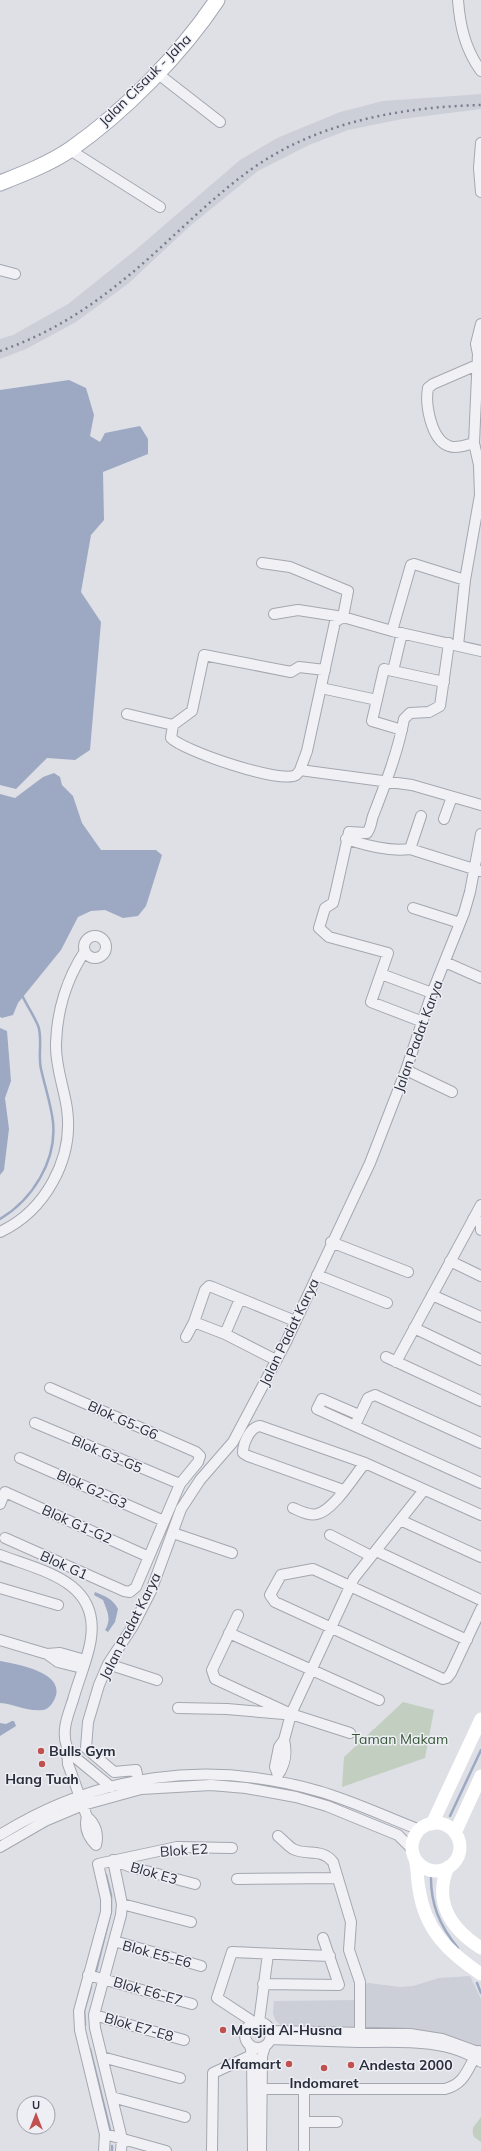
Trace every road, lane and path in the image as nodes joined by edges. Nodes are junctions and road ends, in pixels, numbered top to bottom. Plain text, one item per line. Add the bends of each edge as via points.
1 (217, 0) edge
2 (458, 0) edge
3 (481, 71) edge
4 (157, 72) junction
5 (220, 122) dead end
6 (481, 143) edge
7 (70, 150) junction
8 (0, 183) edge
9 (481, 189) edge
10 (160, 207) dead end
11 (0, 270) edge
12 (15, 274) dead end
13 (481, 324) edge
14 (479, 358) edge
15 (476, 447) edge
16 (262, 563) dead end
17 (466, 580) junction
18 (274, 614) dead end
19 (343, 617) junction
20 (397, 632) junction
21 (454, 644) junction
22 (481, 651) edge
23 (325, 670) junction
24 (393, 671) junction
25 (444, 682) junction
26 (321, 688) junction
27 (377, 700) junction
28 (127, 714) dead end
29 (173, 725) junction
30 (402, 730) junction
31 (300, 770) junction
32 (385, 783) junction
33 (452, 797) junction
34 (481, 805) edge
35 (422, 816) dead end
36 (444, 819) dead end
37 (481, 834) edge
38 (346, 839) junction
39 (410, 849) junction
40 (478, 870) edge
41 (413, 908) dead end
42 (460, 923) junction
43 (85, 951) dead end
44 (446, 962) junction
45 (381, 974) junction
46 (481, 978) edge
47 (432, 993) junction
48 (423, 1022) junction
49 (406, 1070) junction
50 (452, 1092) dead end
51 (481, 1205) edge
52 (473, 1219) junction
53 (481, 1230) edge
54 (0, 1232) edge
55 (331, 1242) junction
56 (450, 1261) junction
57 (408, 1272) dead end
58 (317, 1275) junction
59 (481, 1276) edge
60 (432, 1295) junction
61 (240, 1299) junction
62 (388, 1303) dead end
63 (481, 1317) edge
64 (295, 1321) junction
65 (194, 1322) junction
66 (414, 1328) junction
67 (225, 1334) junction
68 (186, 1337) dead end
69 (386, 1357) dead end
70 (276, 1360) junction
71 (481, 1360) edge
72 (396, 1362) junction
73 (50, 1388) dead end
74 (481, 1401) edge
75 (360, 1415) junction
76 (35, 1423) dead end
77 (355, 1425) junction
78 (481, 1444) edge
79 (20, 1458) dead end
80 (365, 1463) junction
81 (481, 1483) edge
82 (180, 1484) junction
83 (343, 1490) junction
84 (424, 1490) junction
85 (0, 1504) edge
86 (293, 1508) dead end
87 (481, 1516) edge
88 (400, 1520) junction
89 (164, 1521) junction
90 (173, 1533) junction
91 (330, 1536) dead end
92 (4, 1538) dead end
93 (232, 1553) dead end
94 (374, 1554) junction
95 (0, 1556) edge
96 (149, 1557) junction
97 (481, 1557) edge
98 (350, 1586) junction
99 (0, 1588) edge
100 (481, 1600) edge
101 (58, 1605) dead end
102 (481, 1609) edge
103 (238, 1615) dead end
104 (331, 1628) junction
105 (229, 1633) junction
106 (0, 1640) edge
107 (467, 1640) junction
108 (83, 1664) junction
109 (108, 1664) junction
110 (311, 1670) junction
111 (157, 1680) dead end
112 (379, 1700) dead end
113 (178, 1708) dead end
114 (291, 1714) junction
115 (481, 1719) edge
116 (350, 1733) dead end
117 (67, 1747) junction
118 (481, 1776) edge
119 (278, 1778) junction
120 (138, 1779) junction
121 (111, 1787) junction
122 (275, 1793) junction
123 (79, 1795) junction
124 (82, 1805) junction
125 (432, 1824) junction
126 (420, 1830) junction
127 (455, 1833) junction
128 (0, 1835) edge
129 (278, 1836) dead end
130 (0, 1847) edge
131 (232, 1848) dead end
132 (414, 1854) junction
133 (105, 1862) junction
134 (448, 1867) junction
135 (338, 1878) junction
136 (237, 1879) dead end
137 (194, 1884) dead end
138 (122, 1904) junction
139 (191, 1922) dead end
140 (323, 1938) dead end
141 (114, 1941) junction
142 (481, 1948) edge
143 (268, 1954) junction
144 (330, 1956) junction
145 (201, 1966) dead end
146 (88, 1974) junction
147 (481, 1974) edge
148 (103, 1979) junction
149 (263, 1984) junction
150 (192, 2004) dead end
151 (94, 2015) junction
152 (257, 2022) junction
153 (360, 2037) junction
154 (269, 2039) junction
155 (184, 2040) dead end
156 (251, 2050) junction
157 (479, 2056) edge
158 (102, 2057) junction
159 (180, 2078) dead end
160 (262, 2089) junction
161 (304, 2090) junction
162 (112, 2097) junction
163 (185, 2117) dead end
164 (305, 2122) junction
165 (337, 2122) dead end
166 (105, 2134) junction
167 (122, 2139) junction
168 (104, 2151) edge
169 (120, 2151) edge
170 (166, 2151) edge
171 (212, 2151) edge
172 (253, 2151) edge
173 (261, 2151) edge
174 (304, 2151) edge

1 - 4 main road, Jalan Cisauk - Jaha via 204,20
2 - 3 street via 461,29 472,58
4 - 5 street
4 - 7 main road, Jalan Cisauk - Jaha via 117,112
6 - 9 street
7 - 8 main road, Jalan Cisauk - Jaha
7 - 10 street
11 - 12 street
13 - 14 street via 476,344
14 - 15 street
14 - 15 street via 433,384 428,388 426,398 431,422 442,441 449,446
15 - 17 street via 480,495
16 - 19 street via 290,567 348,591
17 - 20 street via 411,565
17 - 21 street
18 - 19 street via 298,610
19 - 20 street
19 - 23 street via 335,622
20 - 21 street
20 - 24 street
21 - 22 street
21 - 25 street
23 - 26 street
23 - 29 street via 299,667 291,672 205,654 192,711
24 - 25 street
24 - 27 street via 384,669
25 - 30 street via 440,706 429,712 410,713 404,719
26 - 27 street
26 - 31 street via 307,751
27 - 30 street via 372,721
28 - 29 street
29 - 31 street via 171,738 174,740 238,767 290,776 296,775
30 - 32 street
31 - 32 street
32 - 33 street via 412,786
32 - 38 street via 367,833 349,832
33 - 34 street
33 - 36 street
35 - 39 street
37 - 40 street, Jalan Padat Karya
38 - 39 street via 375,847
38 - 45 street via 333,903 325,908 319,928 329,937 388,953
39 - 40 street
40 - 42 street, Jalan Padat Karya
41 - 42 street
42 - 44 street, Jalan Padat Karya
43 - 54 street via 64,994 57,1018 58,1072 67,1109 68,1133 63,1158 54,1180 41,1200 25,1218
44 - 46 street
44 - 47 street, Jalan Padat Karya
45 - 47 street
45 - 48 street via 371,1002
47 - 48 street, Jalan Padat Karya
48 - 49 street, Jalan Padat Karya
49 - 50 street
49 - 55 street, Jalan Padat Karya via 367,1169
51 - 52 street
52 - 53 street via 481,1222
52 - 56 street
55 - 57 street
55 - 58 street, Jalan Padat Karya
56 - 59 street
56 - 60 street
58 - 62 street
58 - 64 street, Jalan Padat Karya
60 - 63 street
60 - 66 street
61 - 64 street
61 - 65 street via 209,1286 205,1290
61 - 67 street
64 - 70 street, Jalan Padat Karya
65 - 67 street
65 - 68 street
66 - 71 street
66 - 72 street
67 - 70 street
69 - 72 street
70 - 90 street, Jalan Padat Karya via 233,1442 194,1488 181,1509
72 - 74 street
73 - 82 street, Blok G5-G6 via 196,1452 200,1456 198,1462
75 - 77 street
75 - 77 street via 322,1399 317,1409
75 - 78 street via 368,1398 375,1395
76 - 82 street, Blok G3-G5
77 - 81 street
79 - 89 street, Blok G2-G3
80 - 83 street
80 - 83 street via 260,1426 253,1429 243,1446 243,1453 248,1456
80 - 84 street
82 - 89 street
83 - 86 street via 330,1507 317,1514 308,1514
84 - 87 street
84 - 88 street
85 - 96 street, Blok G1-G2 via 5,1492
88 - 94 street
88 - 97 street
89 - 96 street
90 - 93 street
90 - 109 street, Jalan Padat Karya via 151,1591 133,1626
91 - 94 street
92 - 96 street, Blok G1 via 130,1592 136,1587
94 - 98 street
94 - 100 street
95 - 108 street via 74,1586 86,1601 92,1621 92,1639
98 - 104 street
98 - 104 street via 313,1569 281,1575 270,1594 274,1602
98 - 107 street
99 - 101 street
102 - 107 street
103 - 105 street
104 - 107 street via 443,1679 451,1673
104 - 110 street
105 - 110 street
105 - 114 street via 212,1670 214,1678
106 - 108 street via 47,1654 58,1662
108 - 117 street via 64,1728
109 - 111 street
109 - 120 street, Jalan Padat Karya via 88,1722 86,1748 114,1772 136,1770
110 - 112 street
110 - 114 street
113 - 114 street
114 - 116 street
114 - 119 street via 284,1740 286,1748 283,1768
115 - 125 street
117 - 121 street via 77,1759
117 - 123 street via 68,1764
118 - 127 street
119 - 120 street via 211,1774
119 - 122 street
119 - 126 street via 346,1800
120 - 121 street
121 - 123 street
122 - 124 street via 218,1786 176,1786 141,1789
122 - 132 street via 327,1806 382,1827 398,1835
123 - 124 street
123 - 128 street via 41,1811
124 - 130 street via 45,1821
124 - 133 street via 87,1817 93,1821 98,1838 96,1845
125 - 126 street
125 - 127 street via 445,1825
126 - 132 street via 413,1842
127 - 134 street via 460,1847 458,1855
129 - 135 street via 293,1849 328,1856 333,1862
131 - 133 street, Blok E2 via 177,1847
132 - 134 street via 426,1869 434,1871
132 - 147 street via 419,1871 420,1894 431,1926 442,1943 457,1958
133 - 137 street, Blok E3
133 - 138 street
133 - 146 street via 106,1912
134 - 142 street via 441,1890 450,1918 460,1932
135 - 136 street
135 - 153 street via 351,1922 349,1950 360,1982
138 - 139 street
138 - 141 street
140 - 144 street
141 - 145 street, Blok E5-E6
141 - 148 street
143 - 144 street
143 - 149 street
143 - 152 street via 232,1952 217,1995 219,2001
144 - 149 street via 340,1983 337,1986
146 - 148 street, Blok E6-E7
146 - 166 street via 79,2011 80,2030
148 - 150 street, Blok E6-E7
148 - 151 street
149 - 152 street
151 - 155 street, Blok E7-E8
151 - 158 street
152 - 154 street via 266,2025
152 - 156 street via 246,2030
153 - 154 street
153 - 157 street via 427,2036
154 - 156 street
154 - 160 street via 262,2056
156 - 171 street via 213,2073
156 - 172 street
157 - 161 street via 455,2087 445,2090
158 - 159 street
158 - 162 street
160 - 161 street
160 - 173 street
161 - 164 street
162 - 163 street
162 - 167 street
164 - 165 street
164 - 174 street
166 - 167 street
166 - 168 street
167 - 169 street
167 - 170 street

